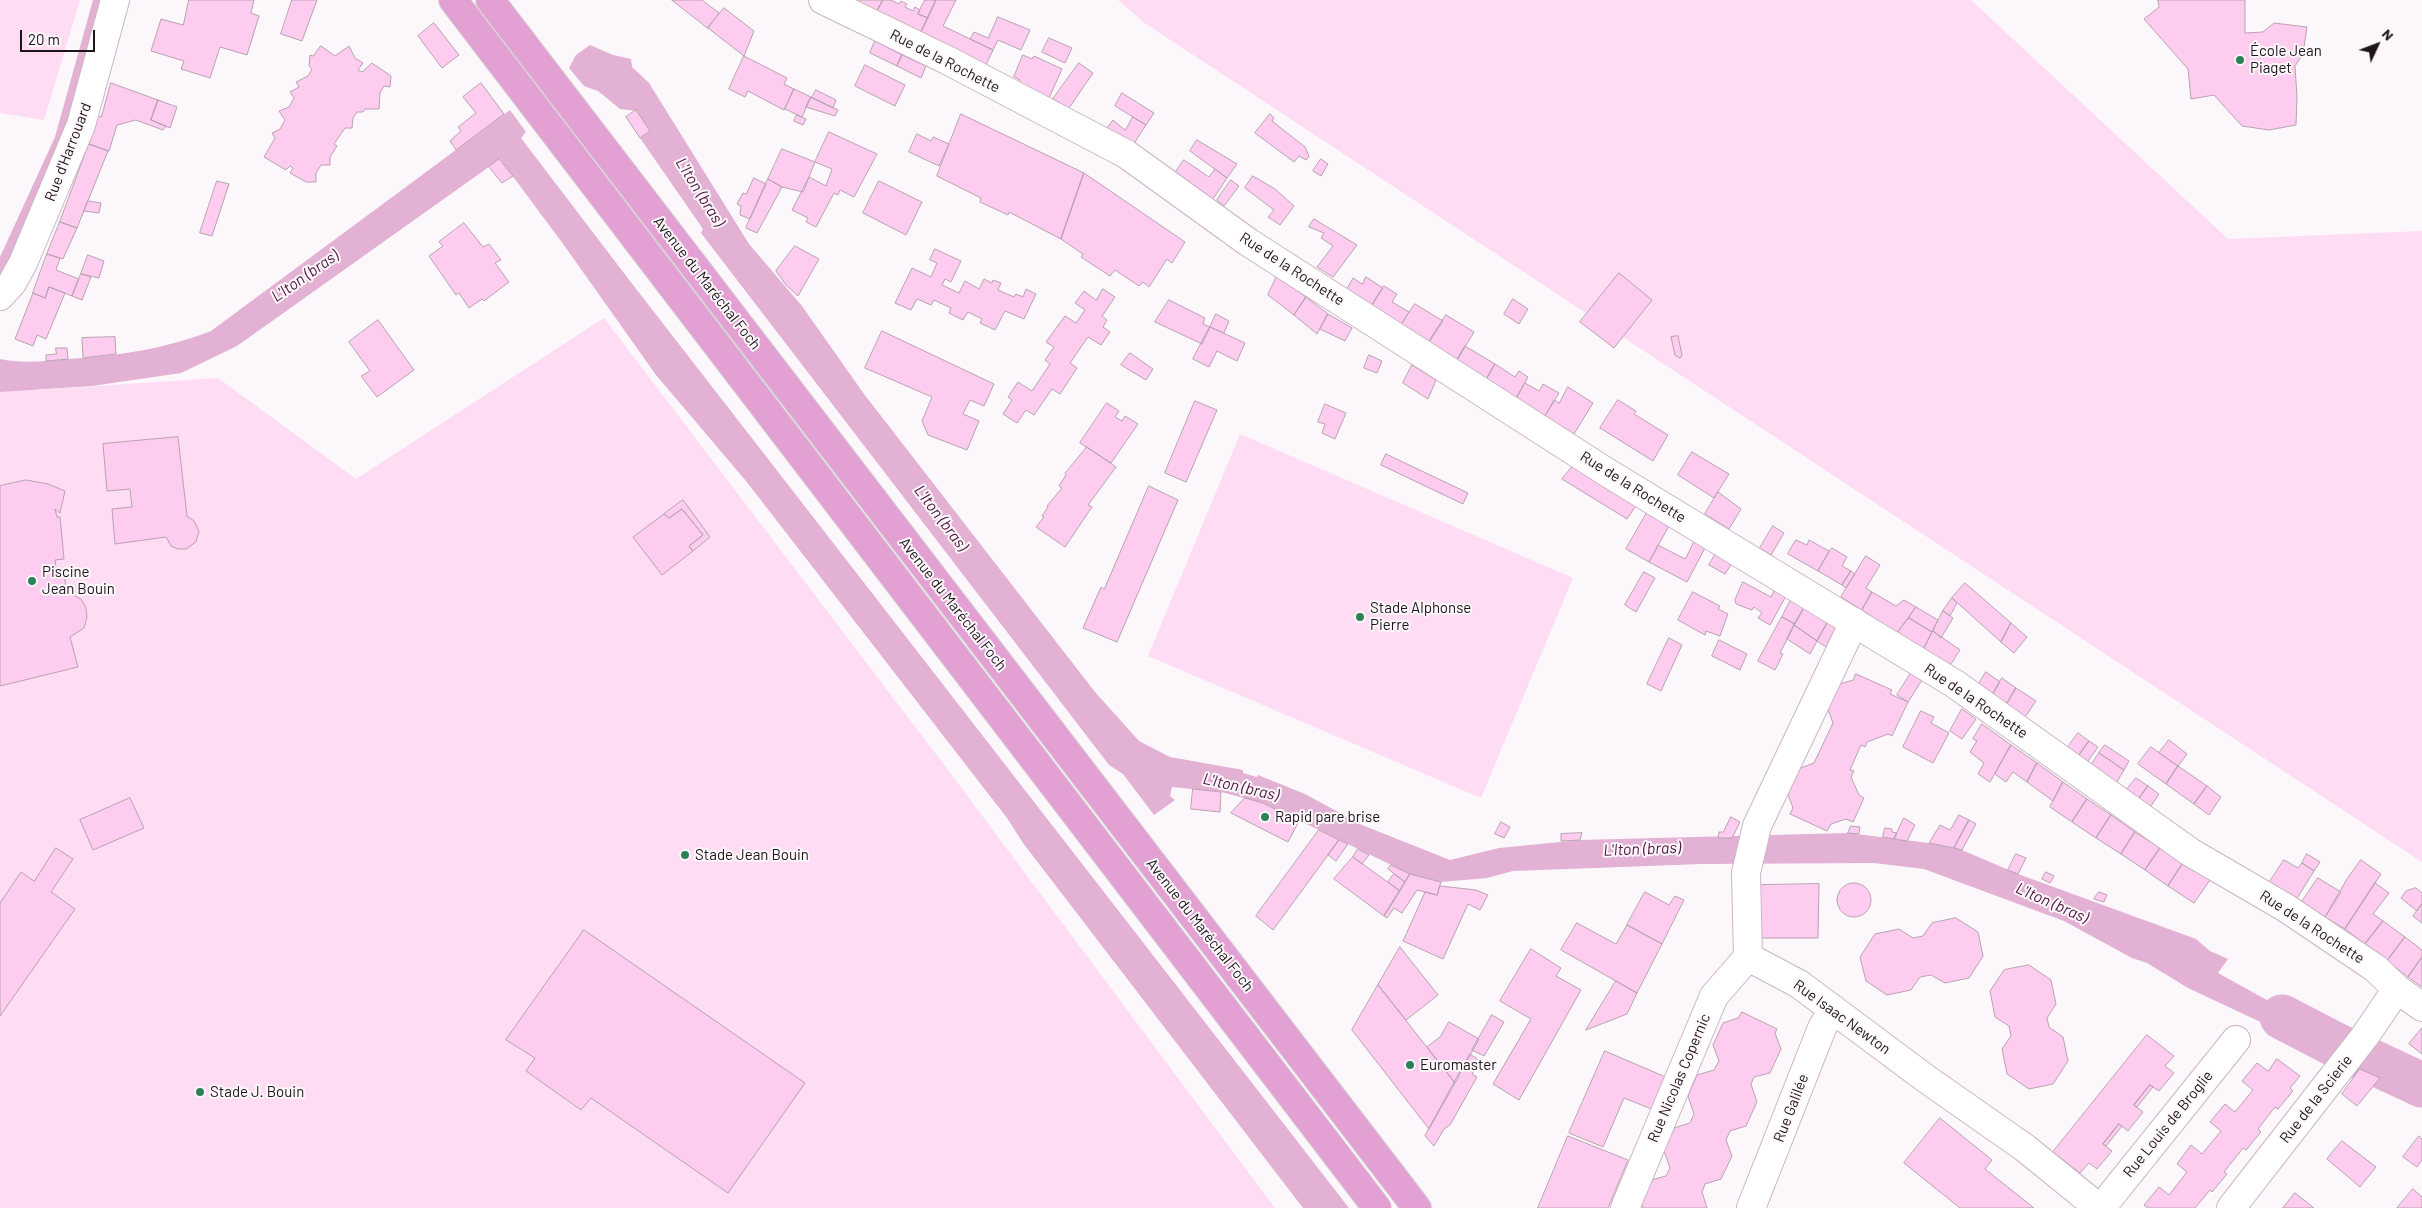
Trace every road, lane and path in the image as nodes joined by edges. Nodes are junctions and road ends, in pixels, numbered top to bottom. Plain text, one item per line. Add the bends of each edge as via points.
1 (116, 0) edge
2 (453, 0) edge
3 (490, 0) edge
4 (823, 0) edge
5 (0, 296) edge
6 (1854, 622) junction
7 (1748, 957) junction
8 (2397, 988) junction
9 (2422, 1007) edge
10 (1833, 1010) junction
11 (2236, 1040) dead end
12 (1377, 1208) edge
13 (1417, 1208) edge
14 (1625, 1208) edge
15 (1751, 1208) edge
16 (2100, 1208) edge
17 (2231, 1208) edge

1 - 5 street, Rue d'Harrouard via 80,125 23,262 12,283
2 - 12 main road, Avenue du Maréchal Foch
3 - 13 main road, Avenue du Maréchal Foch
4 - 6 street, Rue de la Rochette via 947,60 1126,154 1248,242 1608,473
6 - 7 street via 1757,826 1746,873
6 - 8 street, Rue de la Rochette via 1955,684 2190,852 2286,908 2375,968
7 - 10 street, Rue Isaac Newton via 1799,984
7 - 14 street, Rue Nicolas Copernic via 1714,996
8 - 9 street, Rue de la Rochette
8 - 17 street, Rue de la Scierie via 2365,1036
10 - 15 street, Rue Galilée via 1822,1028
10 - 16 street, Rue Isaac Newton via 2026,1148
11 - 16 street, Rue Louis de Broglie

